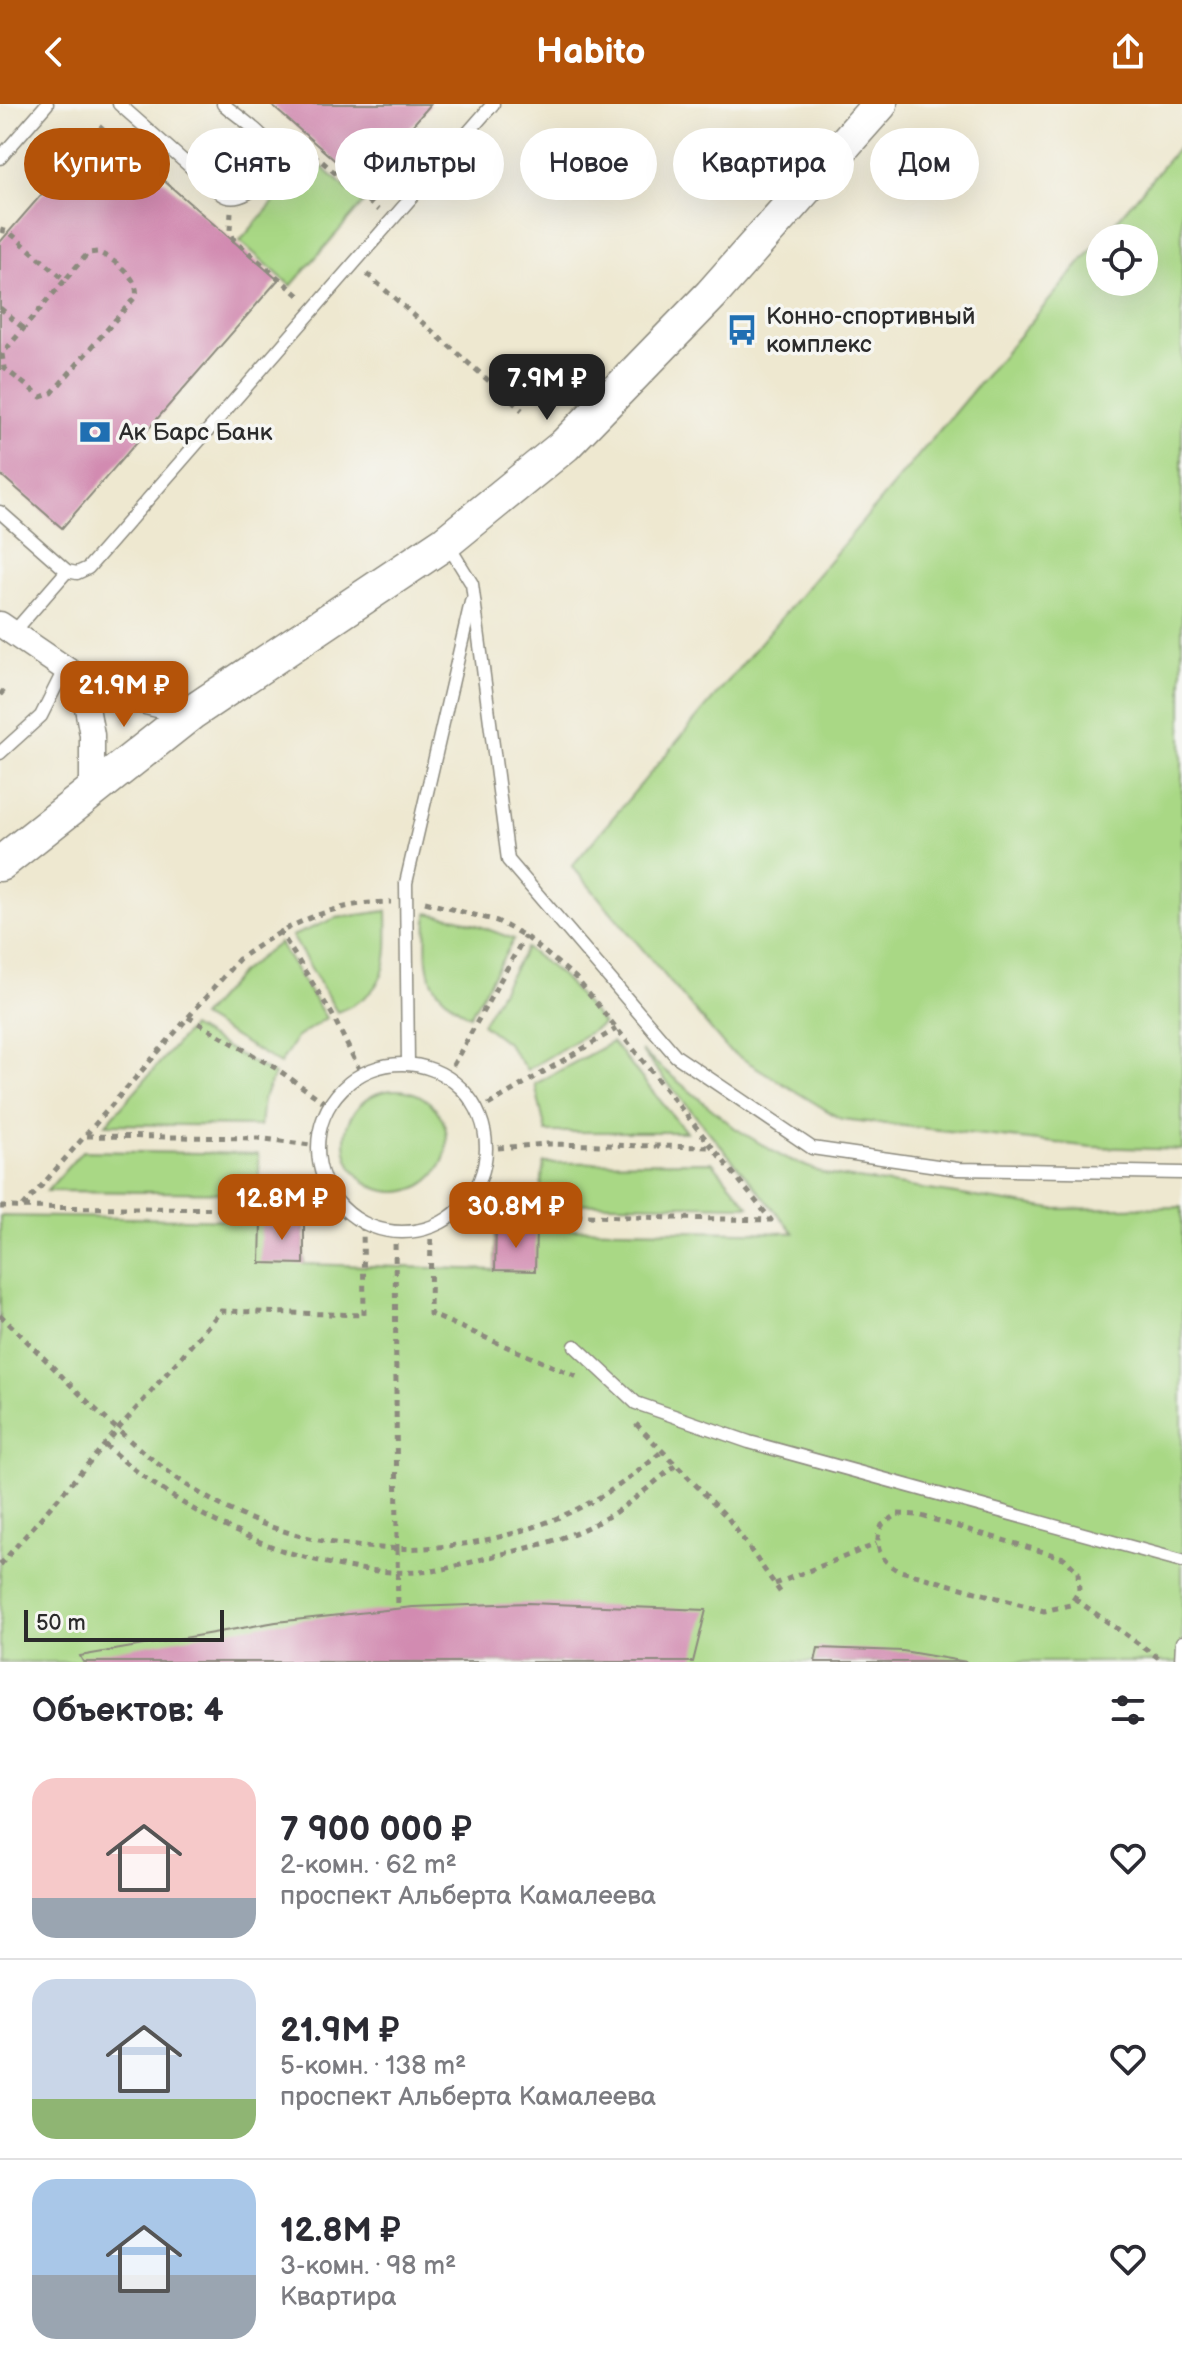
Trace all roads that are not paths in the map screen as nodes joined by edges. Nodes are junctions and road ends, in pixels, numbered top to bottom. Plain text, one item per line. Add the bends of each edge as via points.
1 (47, 104) edge
2 (119, 104) edge
3 (223, 104) edge
4 (493, 104) edge
5 (880, 104) edge
6 (0, 158) edge
7 (0, 512) edge
8 (446, 542) junction
9 (67, 571) junction
10 (473, 595) junction
11 (6, 629) edge
12 (73, 674) junction
13 (191, 713) junction
14 (0, 753) edge
15 (92, 791) junction
16 (0, 864) edge
17 (408, 1063) junction
18 (1182, 1173) edge
19 (575, 1346) dead end
20 (1182, 1561) edge
21 (1182, 1642) edge
22 (1181, 1662) edge

1 - 6 lane
2 - 3 lane via 232,199 247,196 272,167 273,152
4 - 9 lane via 88,568
5 - 8 main road via 711,295 565,445
7 - 9 lane
8 - 10 lane via 472,584
8 - 13 main road
9 - 11 lane
10 - 17 lane via 406,883
10 - 18 lane via 508,860 676,1056 812,1148 958,1169
11 - 12 street
12 - 13 street via 133,699
12 - 14 lane via 41,716
12 - 15 street via 92,735
13 - 15 main road
15 - 16 main road
17 - 17 lane via 361,1073 342,1087 328,1105 317,1146 320,1171 331,1194 363,1223 395,1232 431,1227 452,1215 482,1175 486,1149 478,1111 465,1091 447,1076
19 - 20 lane via 636,1403 749,1442
21 - 22 lane

